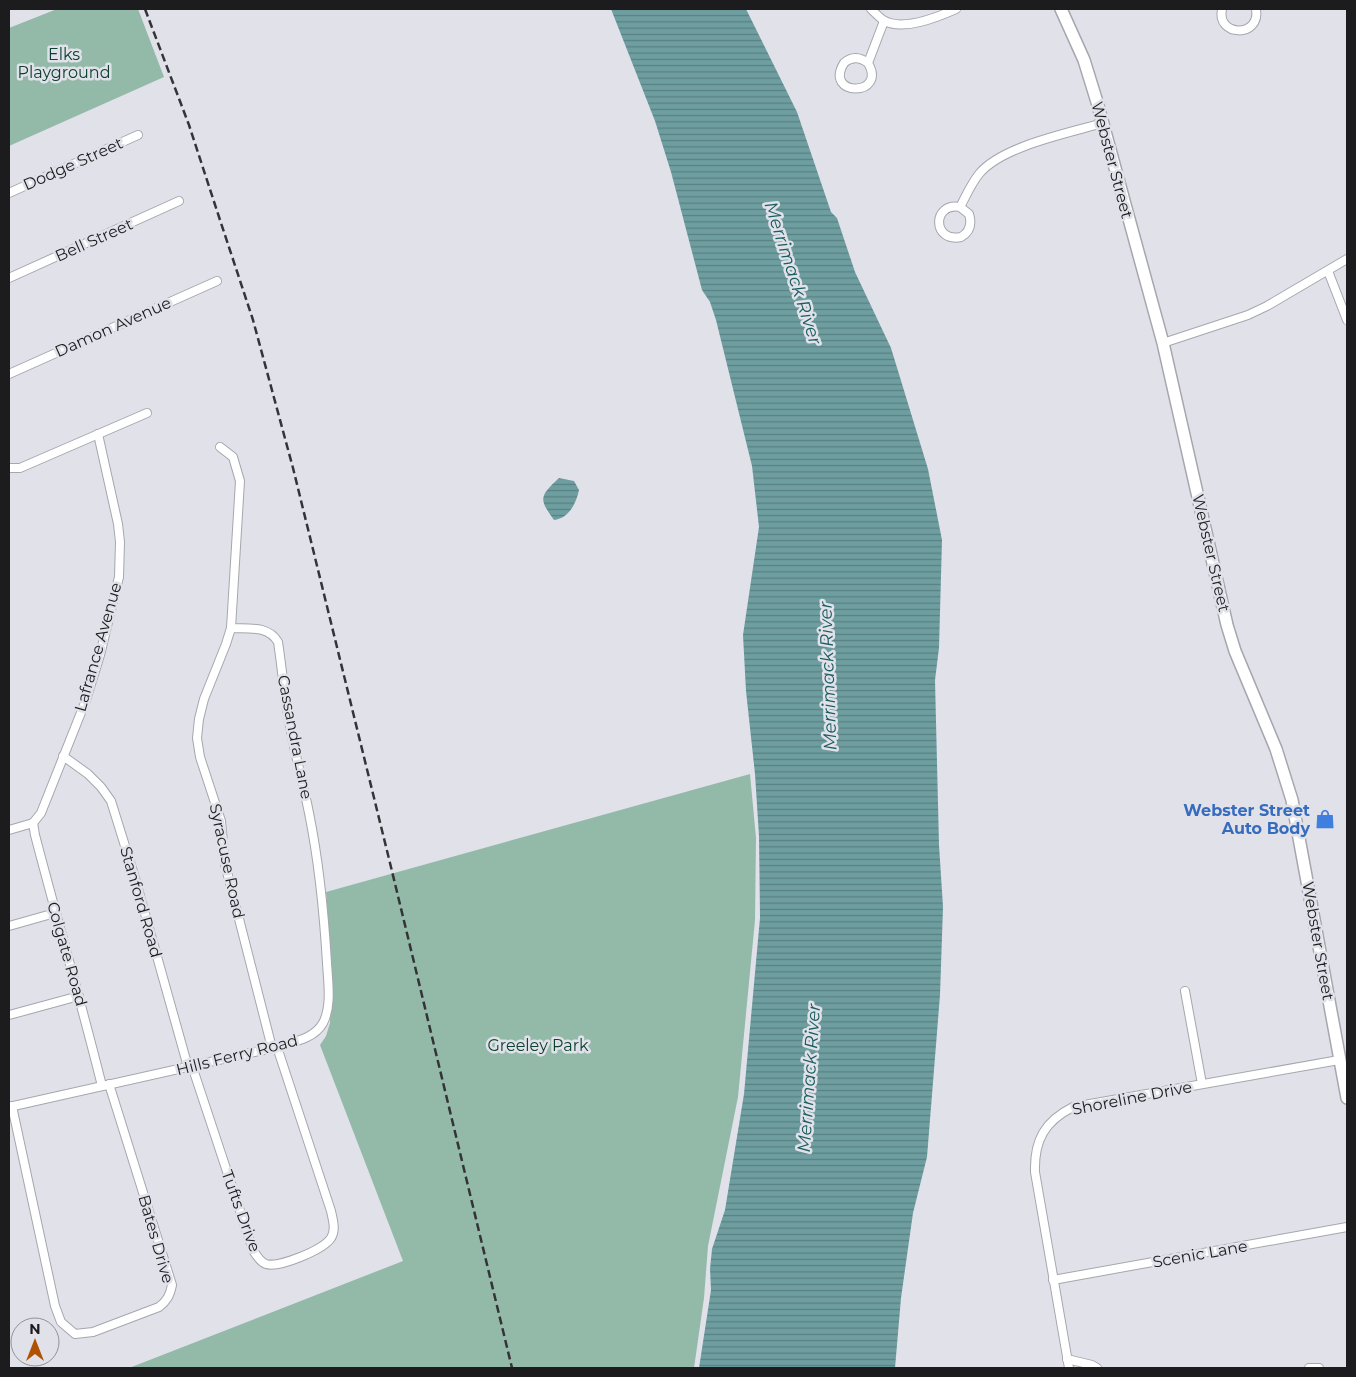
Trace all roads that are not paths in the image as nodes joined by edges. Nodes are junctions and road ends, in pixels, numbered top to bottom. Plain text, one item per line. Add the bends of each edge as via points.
1 (872, 9) edge
2 (956, 9) edge
3 (1061, 9) edge
4 (1222, 9) edge
5 (1256, 9) edge
6 (884, 21) junction
7 (868, 63) junction
8 (1103, 123) junction
9 (138, 135) dead end
10 (9, 193) edge
11 (179, 201) dead end
12 (960, 207) junction
13 (1347, 259) edge
14 (1328, 271) junction
15 (9, 278) edge
16 (217, 281) dead end
17 (1347, 320) edge
18 (1163, 343) junction
19 (9, 374) edge
20 (147, 413) dead end
21 (98, 434) junction
22 (220, 447) dead end
23 (9, 468) edge
24 (231, 628) junction
25 (62, 756) junction
26 (33, 823) junction
27 (9, 830) edge
28 (320, 884) joint
29 (55, 913) junction
30 (9, 926) edge
31 (1184, 992) dead end
32 (79, 996) junction
33 (9, 1015) edge
34 (275, 1047) junction
35 (1340, 1060) junction
36 (190, 1067) junction
37 (1202, 1084) junction
38 (105, 1085) junction
39 (1347, 1098) edge
40 (11, 1107) edge
41 (1347, 1227) edge
42 (1054, 1280) junction
43 (1067, 1359) junction
44 (1069, 1368) edge
45 (1097, 1368) edge
46 (1308, 1368) edge
47 (1319, 1368) edge

1 - 6 street
2 - 6 street via 919,22
3 - 8 main road, Webster Street via 1084,60
4 - 5 street via 1224,24 1240,31 1254,22
6 - 7 street
7 - 7 street via 853,58 844,63 840,73 843,83 851,89 866,86 872,72
8 - 12 street via 999,157 979,173
8 - 18 main road, Webster Street
9 - 10 street, Dodge Street
11 - 15 street, Bell Street
12 - 12 street via 950,207 940,217 939,227 950,238 961,237 971,225 968,214
13 - 14 street
14 - 17 street
14 - 18 street via 1248,315
16 - 19 street, Damon Avenue
18 - 35 main road, Webster Street via 1227,625 1276,749 1292,800
20 - 21 street
21 - 23 street via 20,468
21 - 25 street, Lafrance Avenue via 118,524 118,577 86,700
22 - 24 street, Syracuse Road via 233,457 240,481
24 - 28 street, Cassandra Lane via 266,630 274,634 278,642 289,722 310,813
24 - 34 street, Syracuse Road via 204,699 197,738 221,821 225,864
25 - 26 street, Lafrance Avenue via 41,813
25 - 36 street, Stanford Road via 88,774 111,801
26 - 27 street
26 - 29 street, Colgate Road
28 - 34 street, Hills Ferry Road via 327,1013 319,1030 311,1036
29 - 30 street
29 - 32 street, Colgate Road
31 - 37 street
32 - 33 street
32 - 38 street, Colgate Road
34 - 36 street, Hills Ferry Road
34 - 36 street, Tufts Drive via 331,1211 334,1229 331,1238 317,1250 284,1263 266,1264 253,1250
35 - 37 street, Shoreline Drive
35 - 39 main road, Webster Street
36 - 38 street, Hills Ferry Road
37 - 42 street, Shoreline Drive via 1074,1107 1046,1128 1034,1160
38 - 40 street, Hills Ferry Road
38 - 40 street, Bates Drive via 172,1285 166,1302 158,1307 93,1332 74,1334 61,1322 55,1306
41 - 42 street, Scenic Lane
42 - 43 street, Shoreline Drive
43 - 44 street, Shoreline Drive
43 - 45 street
46 - 47 street

